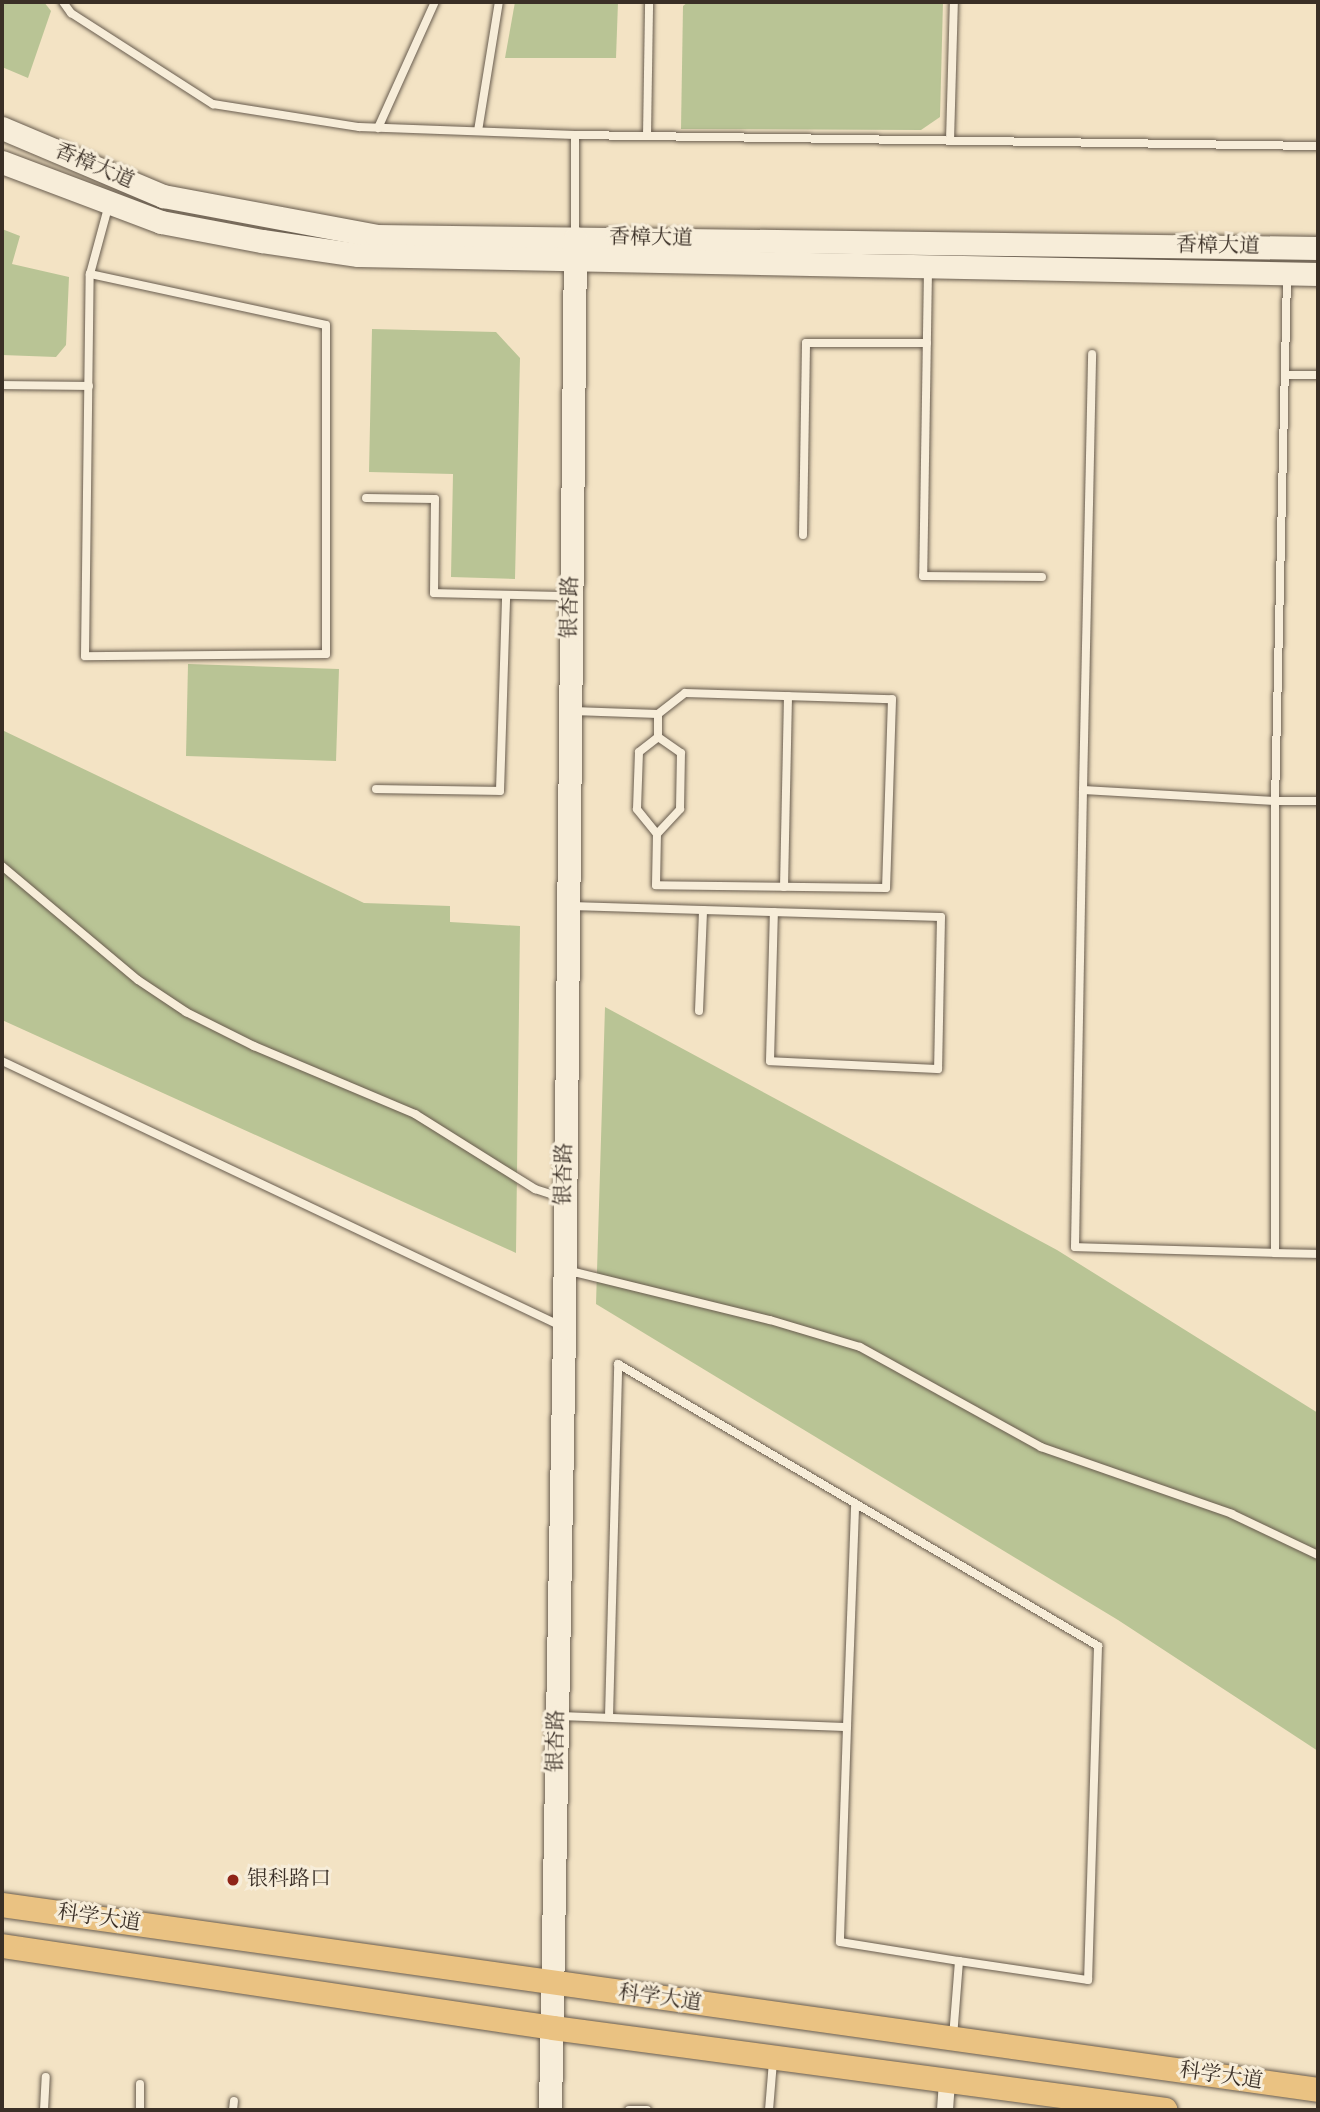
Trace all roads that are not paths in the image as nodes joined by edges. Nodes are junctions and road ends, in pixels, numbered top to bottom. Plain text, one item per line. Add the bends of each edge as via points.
1 (64, 2) edge
2 (435, 2) edge
3 (499, 2) edge
4 (649, 2) edge
5 (954, 2) edge
6 (2, 128) edge
7 (378, 128) junction
8 (478, 131) junction
9 (575, 135) junction
10 (647, 136) junction
11 (950, 141) junction
12 (1318, 146) edge
13 (2, 162) edge
14 (109, 204) junction
15 (1318, 248) edge
16 (574, 249) junction
17 (928, 267) junction
18 (1287, 273) junction
19 (90, 274) junction
20 (1318, 274) edge
21 (927, 343) junction
22 (1093, 354) dead end
23 (1285, 375) junction
24 (1318, 375) edge
25 (2, 385) edge
26 (89, 386) junction
27 (366, 498) dead end
28 (803, 535) dead end
29 (1042, 577) dead end
30 (506, 594) junction
31 (571, 596) junction
32 (788, 696) junction
33 (570, 711) junction
34 (658, 714) junction
35 (658, 737) junction
36 (376, 789) dead end
37 (1083, 790) junction
38 (1275, 801) junction
39 (1318, 801) edge
40 (657, 834) junction
41 (2, 866) edge
42 (784, 887) junction
43 (568, 906) junction
44 (703, 910) junction
45 (774, 912) junction
46 (699, 1011) dead end
47 (2, 1061) edge
48 (565, 1199) junction
49 (1275, 1253) junction
50 (1318, 1254) edge
51 (564, 1269) junction
52 (564, 1328) junction
53 (855, 1504) junction
54 (1318, 1555) edge
55 (558, 1716) junction
56 (609, 1717) junction
57 (847, 1727) junction
58 (2, 1905) edge
59 (2, 1946) edge
60 (959, 1961) junction
61 (554, 1984) junction
62 (553, 2028) junction
63 (953, 2040) junction
64 (774, 2057) junction
65 (46, 2077) dead end
66 (947, 2080) junction
67 (141, 2084) dead end
68 (1318, 2090) edge
69 (1087, 2104) edge
70 (44, 2110) edge
71 (139, 2110) edge
72 (550, 2110) edge
73 (629, 2110) edge
74 (647, 2110) edge
75 (769, 2110) edge
76 (945, 2110) edge
77 (1166, 2110) edge

1 - 7 lane via 71,13 213,104
2 - 7 lane
3 - 8 lane
4 - 10 lane
5 - 11 lane
6 - 16 main road, 香樟大道 via 163,196 376,236
7 - 8 lane
8 - 9 lane
9 - 10 lane
9 - 16 lane
10 - 11 lane
11 - 12 lane
13 - 14 main road, 香樟大道
14 - 16 main road, 香樟大道 via 161,222 358,255
14 - 19 lane
15 - 16 main road, 香樟大道
16 - 17 main road, 香樟大道
16 - 31 main road, 银杏路
17 - 18 main road, 香樟大道
17 - 21 lane
18 - 20 main road, 香樟大道
18 - 23 lane
19 - 26 lane
19 - 26 lane via 326,325 326,654 85,656
21 - 28 lane via 806,343
21 - 29 lane via 923,576
22 - 37 lane
23 - 24 lane
23 - 38 lane
25 - 26 lane
27 - 30 lane via 435,499 434,593
30 - 31 lane
30 - 36 lane via 500,791
31 - 33 main road, 银杏路
32 - 34 lane via 685,693
32 - 42 lane
32 - 42 lane via 892,699 886,888
33 - 34 lane
33 - 43 main road, 银杏路
34 - 35 lane
35 - 40 lane via 639,751 636,809
35 - 40 lane via 681,753 680,809
37 - 38 lane
37 - 49 lane via 1075,1247
38 - 39 lane
38 - 49 lane
40 - 42 lane via 656,885
41 - 48 lane via 138,980 186,1012 415,1114 535,1189
43 - 44 lane
43 - 48 main road, 银杏路
44 - 45 lane
44 - 46 lane
45 - 45 lane via 942,917 938,1069 770,1062
47 - 52 lane
48 - 51 main road, 银杏路
49 - 50 lane
51 - 52 main road, 银杏路
51 - 54 lane via 860,1347 1041,1447 1232,1514
52 - 55 main road, 银杏路
53 - 56 lane via 618,1364
53 - 57 lane
53 - 60 lane via 1098,1646 1088,1980
55 - 56 lane
55 - 61 main road, 银杏路
56 - 57 lane
57 - 60 lane via 840,1942
58 - 61 main road, 科学大道
59 - 62 main road, 科学大道
60 - 63 lane
61 - 62 main road, 银杏路
61 - 63 main road, 科学大道
62 - 64 main road, 科学大道
62 - 72 main road, 银杏路
63 - 68 main road, 科学大道
64 - 66 main road, 科学大道
64 - 75 lane
65 - 70 lane
66 - 69 main road, 科学大道
66 - 76 street
67 - 71 lane
69 - 77 main road, 科学大道
73 - 74 lane

